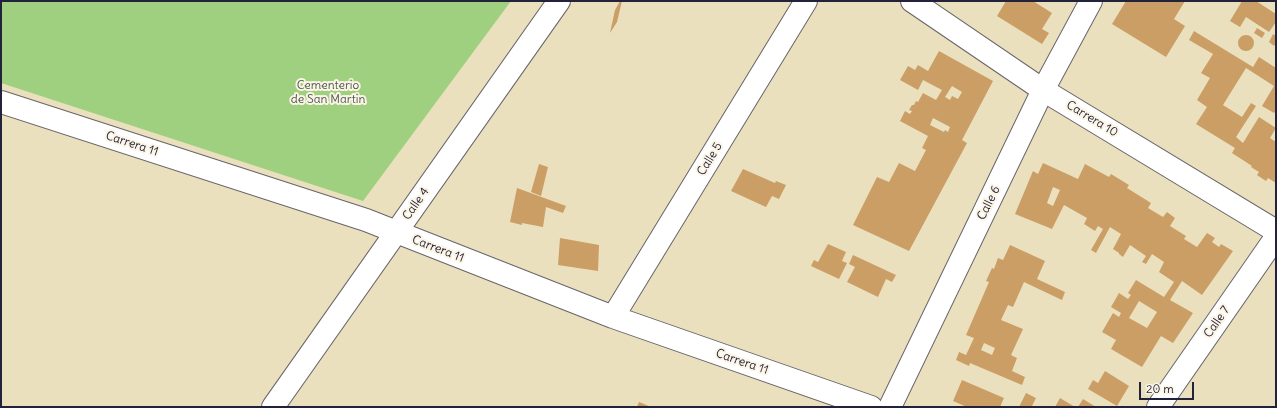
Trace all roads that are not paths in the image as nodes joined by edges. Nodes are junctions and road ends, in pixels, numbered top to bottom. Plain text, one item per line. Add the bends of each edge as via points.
1 (559, 1) edge
2 (806, 1) edge
3 (912, 1) edge
4 (1091, 1) edge
5 (1043, 90) junction
6 (1, 102) edge
7 (1276, 231) edge
8 (396, 232) junction
9 (1276, 237) edge
10 (613, 317) junction
11 (273, 407) edge
12 (872, 407) edge
13 (890, 407) edge
14 (1158, 407) edge

1 - 8 street, Calle 4
2 - 10 street, Calle 5
3 - 5 street, Carrera 10
4 - 5 street, Calle 6
5 - 7 street, Carrera 10
5 - 13 street, Calle 6
6 - 8 street, Carrera 11 via 358,217
8 - 10 street, Carrera 11
8 - 11 street, Calle 4
9 - 14 street, Calle 7
10 - 12 street, Carrera 11

